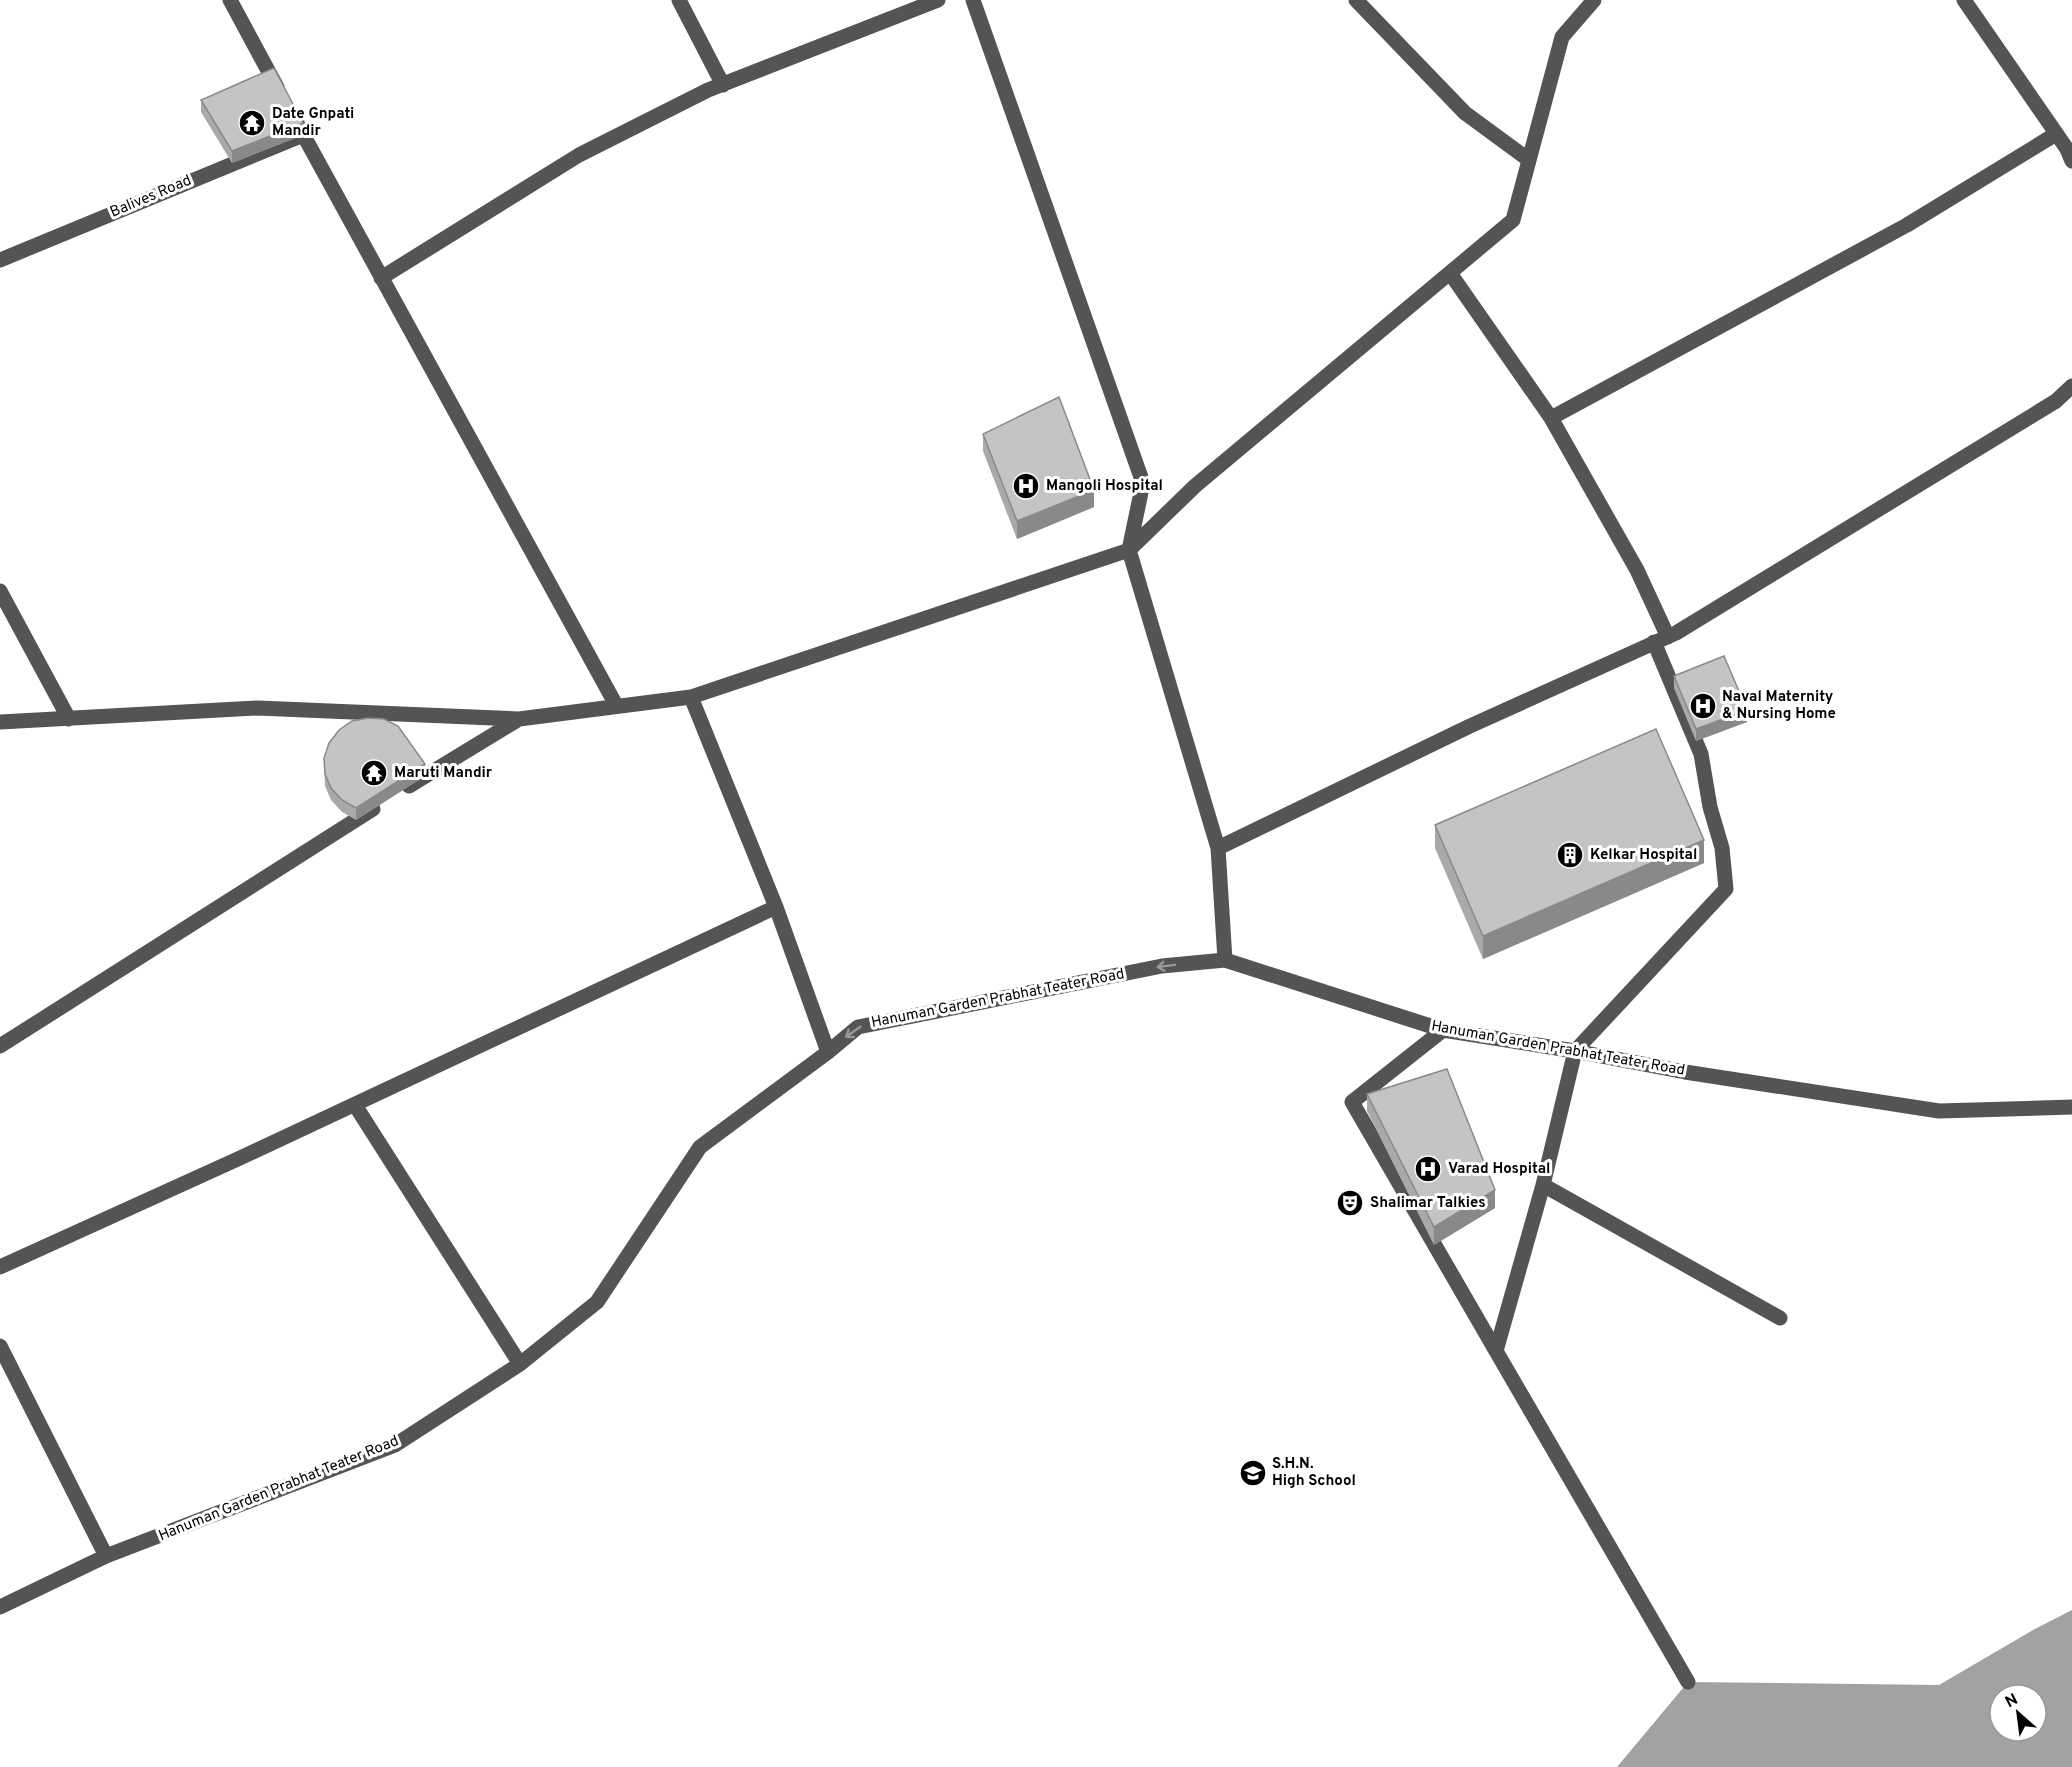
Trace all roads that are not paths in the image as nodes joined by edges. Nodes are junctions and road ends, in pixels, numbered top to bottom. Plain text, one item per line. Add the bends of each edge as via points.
1 (230, 0) edge
2 (679, 0) edge
3 (938, 0) edge
4 (973, 0) edge
5 (1356, 0) edge
6 (1594, 0) edge
7 (1964, 0) edge
8 (723, 85) junction
9 (2056, 134) junction
10 (303, 135) junction
11 (1529, 160) junction
12 (2072, 161) edge
13 (0, 260) edge
14 (1450, 273) junction
15 (381, 278) junction
16 (2072, 386) edge
17 (1551, 418) junction
18 (1129, 550) junction
19 (0, 591) edge
20 (1661, 639) junction
21 (691, 697) junction
22 (616, 705) junction
23 (69, 718) junction
24 (519, 720) junction
25 (0, 722) edge
26 (1218, 848) junction
27 (776, 907) junction
28 (1224, 960) junction
29 (1443, 1030) junction
30 (0, 1046) edge
31 (1575, 1051) junction
32 (828, 1052) junction
33 (355, 1105) junction
34 (2072, 1107) edge
35 (1543, 1185) junction
36 (0, 1267) edge
37 (1780, 1318) dead end
38 (0, 1346) edge
39 (1496, 1351) junction
40 (520, 1364) junction
41 (106, 1556) junction
42 (0, 1607) edge
43 (1688, 1682) dead end

1 - 10 street
2 - 8 street
3 - 8 street
4 - 18 street via 1143,483
5 - 11 street via 1465,113
6 - 11 street via 1562,37
7 - 9 street
8 - 15 street via 579,155
9 - 12 street
9 - 17 street via 1907,225
10 - 13 street, Balives Road
10 - 15 street
11 - 14 street via 1513,220
14 - 17 street
14 - 18 street via 1195,486
15 - 22 street
16 - 20 street via 2046,407
17 - 20 street via 1637,570
18 - 21 street
18 - 26 street
19 - 23 street
20 - 26 street
20 - 31 street via 1701,754 1722,848 1726,889
21 - 22 street
21 - 27 street
22 - 24 street
23 - 24 street via 258,708
23 - 25 street
24 - 30 street
26 - 28 street
27 - 32 street
27 - 33 street
28 - 29 street, Hanuman Garden Prabhat Teater Road
28 -> 32 street, Hanuman Garden Prabhat Teater Road via 1162,966 858,1027
29 - 31 street, Hanuman Garden Prabhat Teater Road
29 - 39 street via 1352,1102
31 - 34 street, Hanuman Garden Prabhat Teater Road via 1940,1111
31 - 35 street
32 - 40 street, Hanuman Garden Prabhat Teater Road via 700,1147 597,1302
33 - 36 street
33 - 40 street
35 - 37 street
35 - 39 street
38 - 41 street
39 - 43 street
40 - 41 street, Hanuman Garden Prabhat Teater Road via 395,1445
41 - 42 street, Hanuman Garden Prabhat Teater Road

